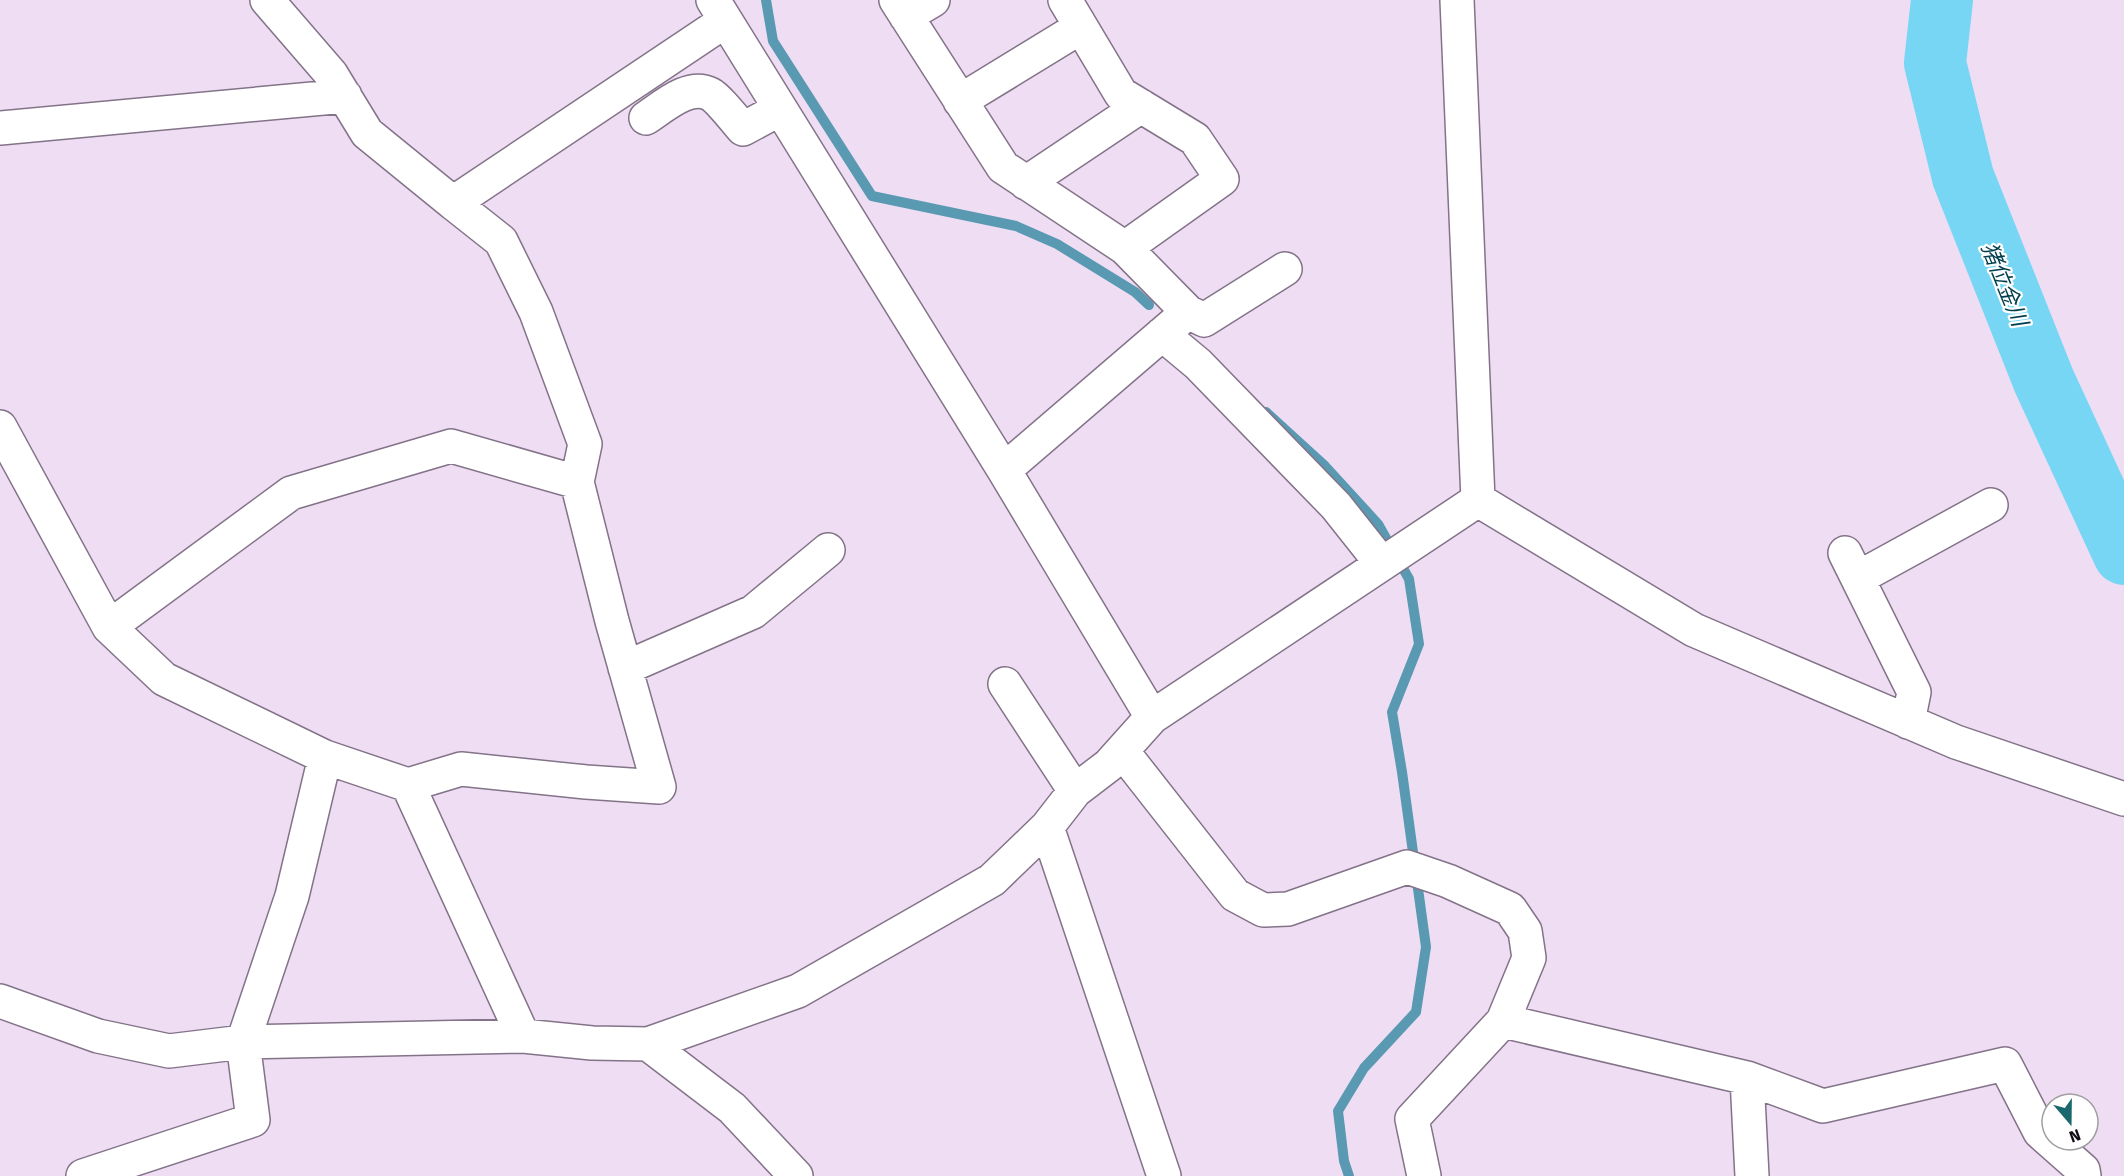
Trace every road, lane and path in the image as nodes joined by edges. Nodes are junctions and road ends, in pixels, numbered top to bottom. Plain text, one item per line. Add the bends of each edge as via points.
1 (267, 0) edge
2 (1457, 0) edge
3 (912, 5) edge
4 (719, 10) edge
5 (1073, 13) edge
6 (345, 96) junction
7 (960, 101) junction
8 (1141, 106) junction
9 (780, 109) junction
10 (646, 118) dead end
11 (0, 128) edge
12 (1026, 183) junction
13 (453, 203) junction
14 (1125, 248) junction
15 (1285, 269) dead end
16 (1188, 312) junction
17 (1162, 334) junction
18 (0, 426) edge
19 (1004, 470) junction
20 (577, 482) junction
21 (1478, 500) junction
22 (1991, 505) dead end
23 (828, 549) dead end
24 (1382, 564) junction
25 (109, 627) junction
26 (625, 668) junction
27 (1005, 684) dead end
28 (1152, 717) junction
29 (1908, 722) junction
30 (1122, 751) junction
31 (325, 757) junction
32 (408, 785) junction
33 (1075, 791) junction
34 (2124, 799) edge
35 (1047, 827) junction
36 (0, 1001) edge
37 (1503, 1021) junction
38 (523, 1036) junction
39 (243, 1042) junction
40 (648, 1044) junction
41 (1747, 1078) junction
42 (83, 1176) edge
43 (796, 1176) edge
44 (1164, 1176) edge
45 (1424, 1176) edge
46 (1752, 1176) edge
47 (2084, 1176) edge

1 - 6 street via 331,74
2 - 21 street
3 - 7 street
4 - 9 street
4 - 13 street
5 - 7 street
5 - 8 street via 1121,94
6 - 11 street
6 - 13 street via 367,133
7 - 12 street via 1003,167
8 - 12 street
8 - 14 street via 1195,139 1222,179
9 - 10 street via 743,129 711,94 695,91 674,99
9 - 19 street
12 - 14 street
13 - 20 street via 501,241 536,312 585,444
14 - 16 street
15 - 16 street via 1204,320
16 - 17 street
17 - 19 street
17 - 24 street via 1198,364 1336,506
18 - 25 street
19 - 28 street
20 - 25 street via 451,446 291,493
20 - 26 street
21 - 24 street
21 - 29 street via 1695,630
22 - 29 street via 1851,566 1914,692
23 - 26 street via 753,612
24 - 28 street
25 - 31 street via 164,679
26 - 32 street via 659,787 460,769
27 - 33 street
28 - 30 street
29 - 34 street
30 - 33 street
30 - 37 street via 1235,895 1263,910 1288,909 1407,867 1448,880 1510,909 1525,931 1529,958
31 - 32 street
31 - 39 street via 292,896
32 - 38 street
33 - 35 street
35 - 40 street via 992,880 798,991
35 - 44 street
36 - 39 street via 98,1035 169,1051
37 - 41 street
37 - 45 street via 1412,1119
38 - 39 street
38 - 40 street
39 - 42 street via 253,1120
40 - 43 street via 732,1108
41 - 46 street
41 - 47 street via 1823,1106 2005,1064 2040,1132 2083,1170

